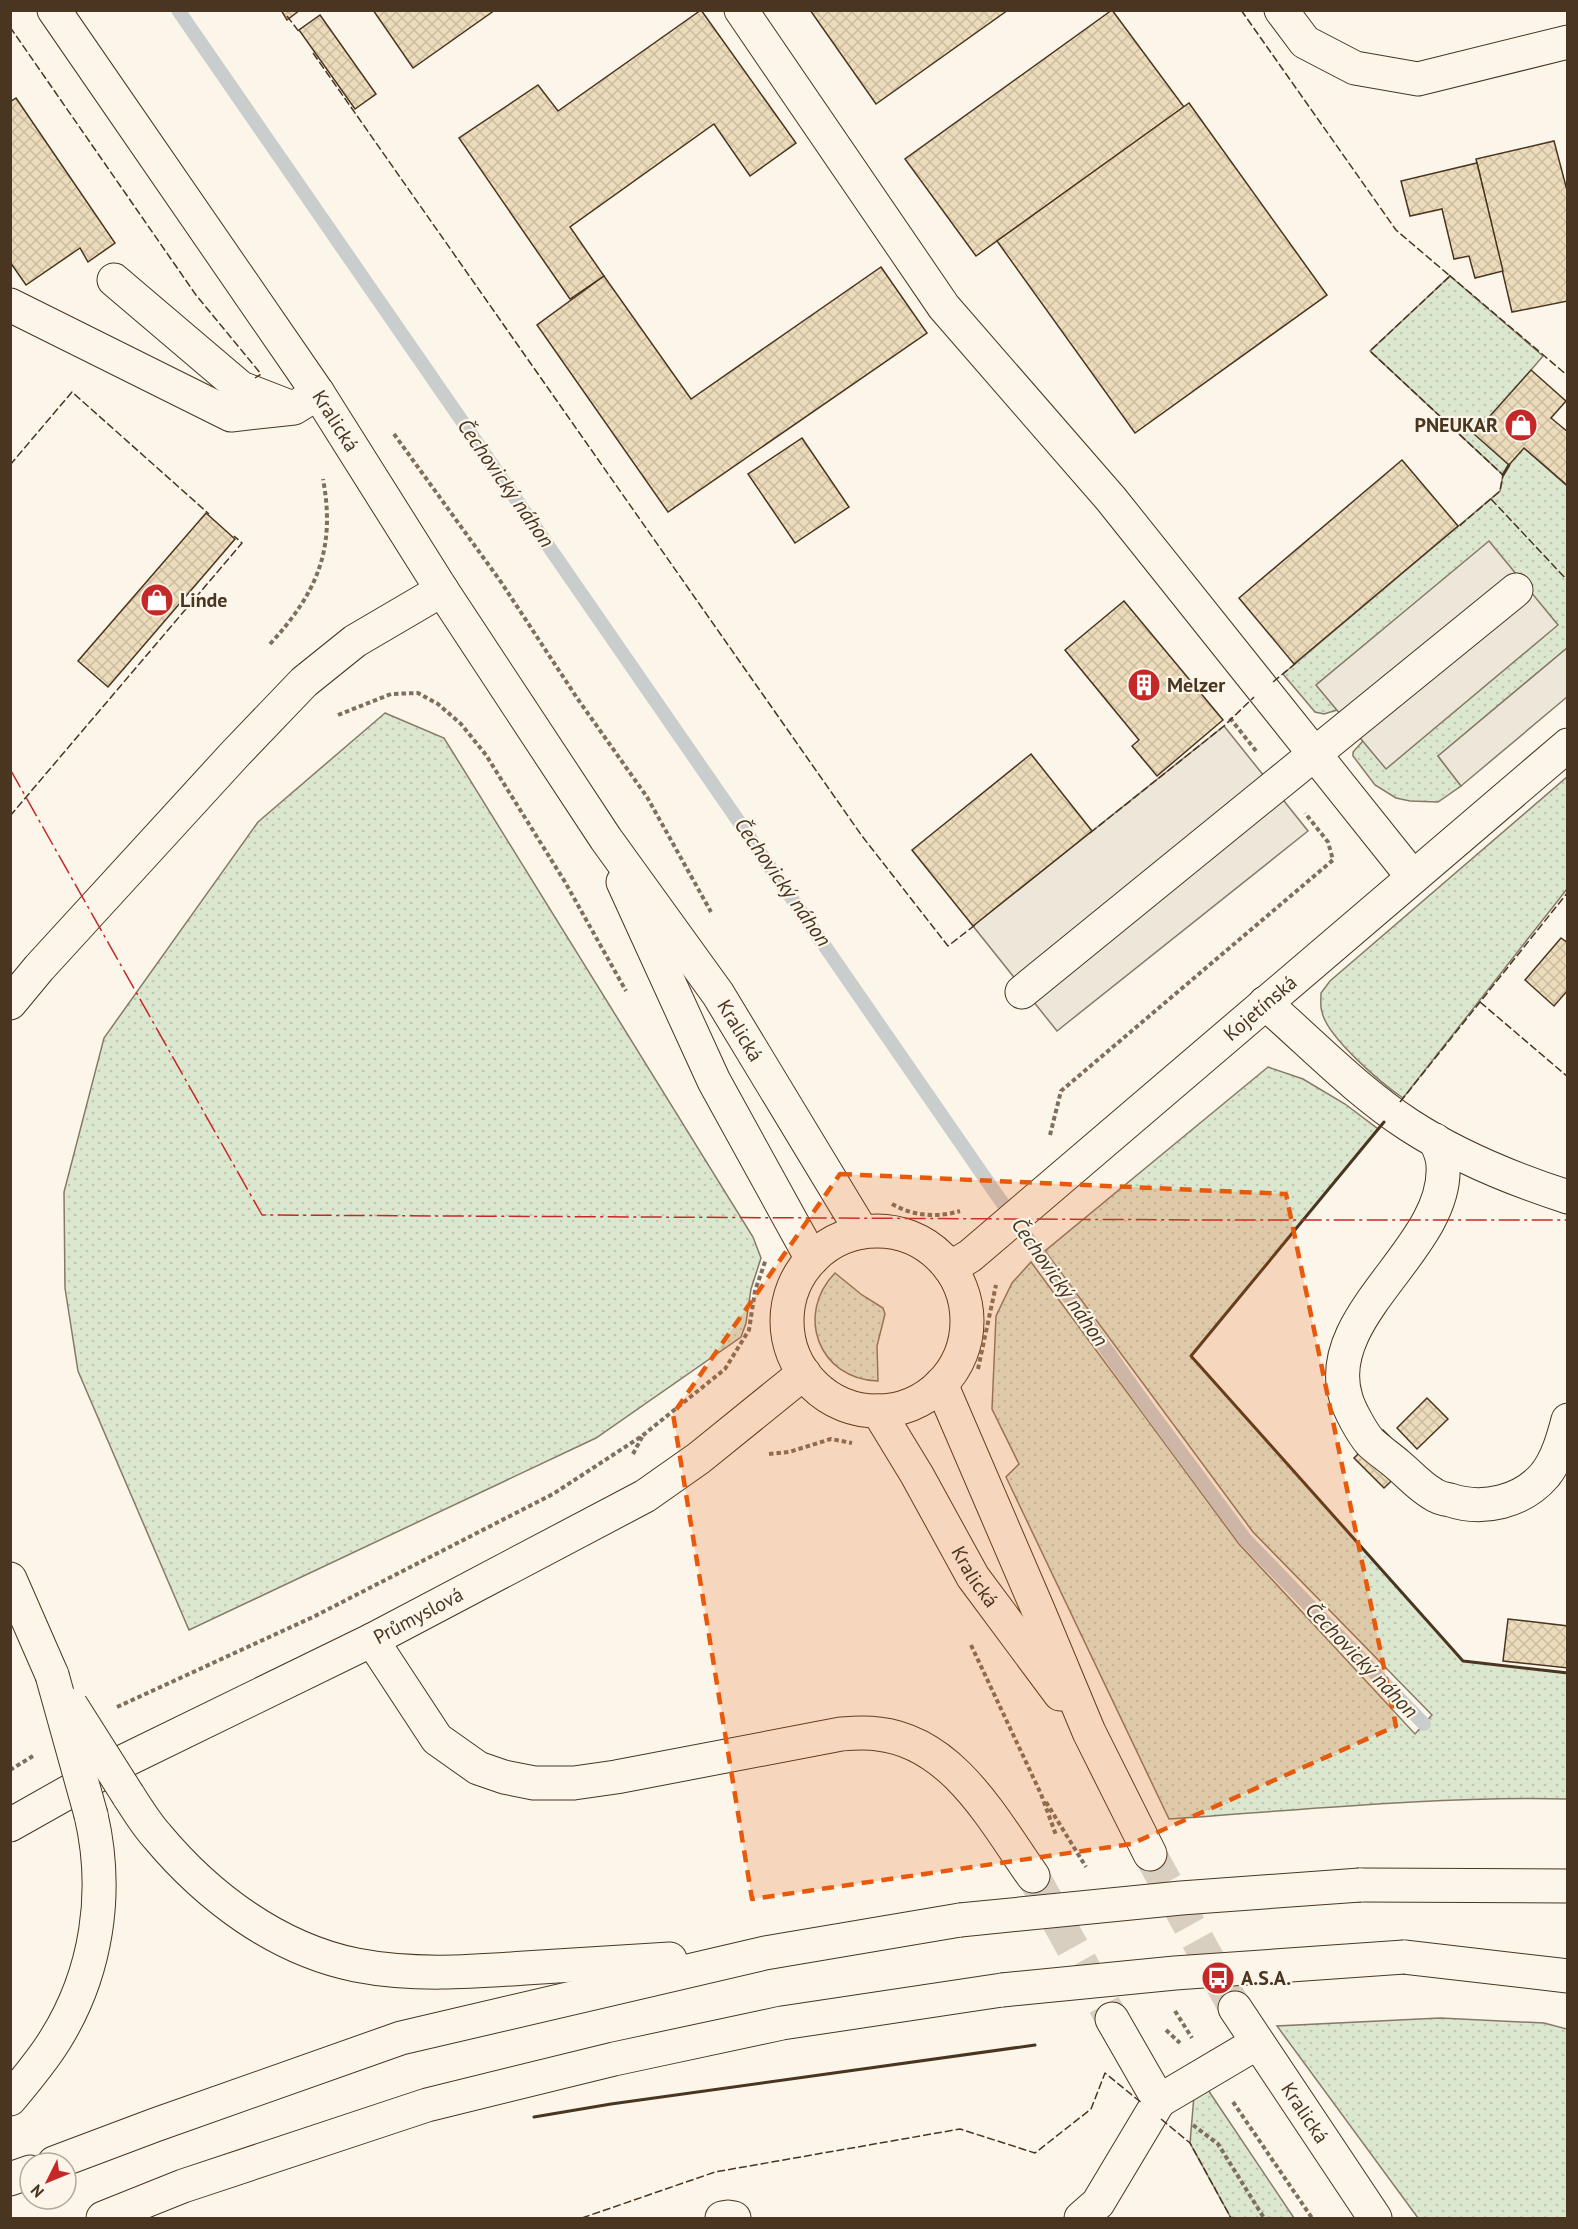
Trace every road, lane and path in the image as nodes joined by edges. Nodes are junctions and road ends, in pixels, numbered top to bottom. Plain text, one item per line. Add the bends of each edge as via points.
1 (54, 10) edge
2 (741, 10) edge
3 (1281, 10) edge
4 (1568, 42) edge
5 (114, 280) dead end
6 (10, 305) edge
7 (306, 401) junction
8 (388, 427) dead end
9 (442, 590) junction
10 (1516, 590) dead end
11 (338, 715) dead end
12 (1568, 746) edge
13 (1314, 754) junction
14 (606, 839) junction
15 (1333, 860) dead end
16 (1412, 876) junction
17 (712, 915) dead end
18 (1022, 992) dead end
19 (628, 994) dead end
20 (10, 1003) edge
21 (1265, 1003) junction
22 (1435, 1140) junction
23 (1042, 1142) dead end
24 (1568, 1197) edge
25 (884, 1198) dead end
26 (959, 1211) dead end
27 (862, 1232) junction
28 (766, 1255) dead end
29 (812, 1258) junction
30 (960, 1262) junction
31 (997, 1284) dead end
32 (804, 1373) junction
33 (976, 1379) dead end
34 (941, 1384) junction
35 (878, 1411) junction
36 (1568, 1420) edge
37 (10, 1579) edge
38 (372, 1640) junction
39 (52, 1675) junction
40 (109, 1712) dead end
41 (1089, 1732) junction
42 (35, 1755) dead end
43 (10, 1770) edge
44 (10, 1825) edge
45 (1150, 1854) tunnel mouth
46 (1033, 1876) tunnel mouth
47 (1568, 1886) edge
48 (765, 1953) junction
49 (1404, 1957) junction
50 (1568, 1958) edge
51 (1568, 1976) edge
52 (1235, 2008) tunnel mouth
53 (1112, 2019) tunnel mouth
54 (1257, 2043) junction
55 (1212, 2070) junction
56 (10, 2099) edge
57 (1159, 2101) junction
58 (78, 2154) edge
59 (103, 2218) edge
60 (722, 2218) edge
61 (734, 2218) edge
62 (1081, 2218) edge
63 (1264, 2218) edge
64 (1312, 2218) edge
65 (1374, 2218) edge

1 - 7 main road, Kralická
2 - 13 main road via 944,307 1111,499
3 - 4 main road via 1305,42 1355,68 1418,79
5 - 7 main road via 241,387
6 - 7 main road via 231,415
7 - 9 main road, Kralická
8 - 17 path via 501,582 647,797
9 - 14 main road, Kralická
9 - 20 main road via 355,641 304,682
10 - 13 main road
11 - 19 path via 391,694 418,693 461,724 486,754
12 - 16 main road, Kojetínská
13 - 16 main road
13 - 18 main road
14 - 27 main road, Kralická via 718,994
14 - 29 main road, Kralická via 644,932 714,1081
15 - 23 path via 1061,1091 1050,1135
16 - 21 main road, Kojetínská
21 - 22 main road via 1362,1089
21 - 30 main road, Kojetínská
22 - 24 main road via 1493,1170
22 - 36 main road via 1443,1165 1442,1188 1432,1216 1352,1337 1343,1382 1350,1409 1369,1441 1434,1495 1483,1506 1523,1493 1545,1475
25 - 26 path via 908,1212 943,1216
27 - 29 main road via 835,1241
27 - 30 main road via 904,1235
28 - 40 path via 755,1291 750,1330 725,1369 642,1436 553,1494 312,1617
29 - 32 main road via 795,1284 787,1314 790,1345
30 - 34 main road via 966,1335 957,1362
31 - 33 path
32 - 35 main road via 836,1400
32 - 38 main road, Průmyslová via 645,1496
34 - 35 main road via 918,1401
34 - 41 main road, Kralická
35 - 41 main road, Kralická via 973,1577
37 - 39 main road
38 - 44 main road, Průmyslová via 120,1763
38 - 46 main road via 437,1739 486,1772 534,1783 574,1783 842,1734 879,1734 916,1745 949,1766
39 - 48 main road, bridge via 128,1796 162,1842 219,1899 293,1944 356,1965 430,1973
39 - 56 main road, bridge via 97,1840 97,1933 73,2006 55,2040
41 - 45 main road, Kralická
42 - 43 path
47 - 48 main road, bridge via 1360,1885 1181,1898 960,1920
48 - 58 main road via 401,2038
49 - 50 main road
49 - 51 main road
49 - 59 main road, bridge via 1002,1990 782,2023 427,2105 183,2186
52 - 54 main road, Kralická
53 - 57 main road
54 - 55 main road
54 - 65 main road, Kralická
55 - 57 main road
55 - 64 path
57 - 62 main road via 1098,2203
57 - 63 path via 1218,2144
60 - 61 main road

